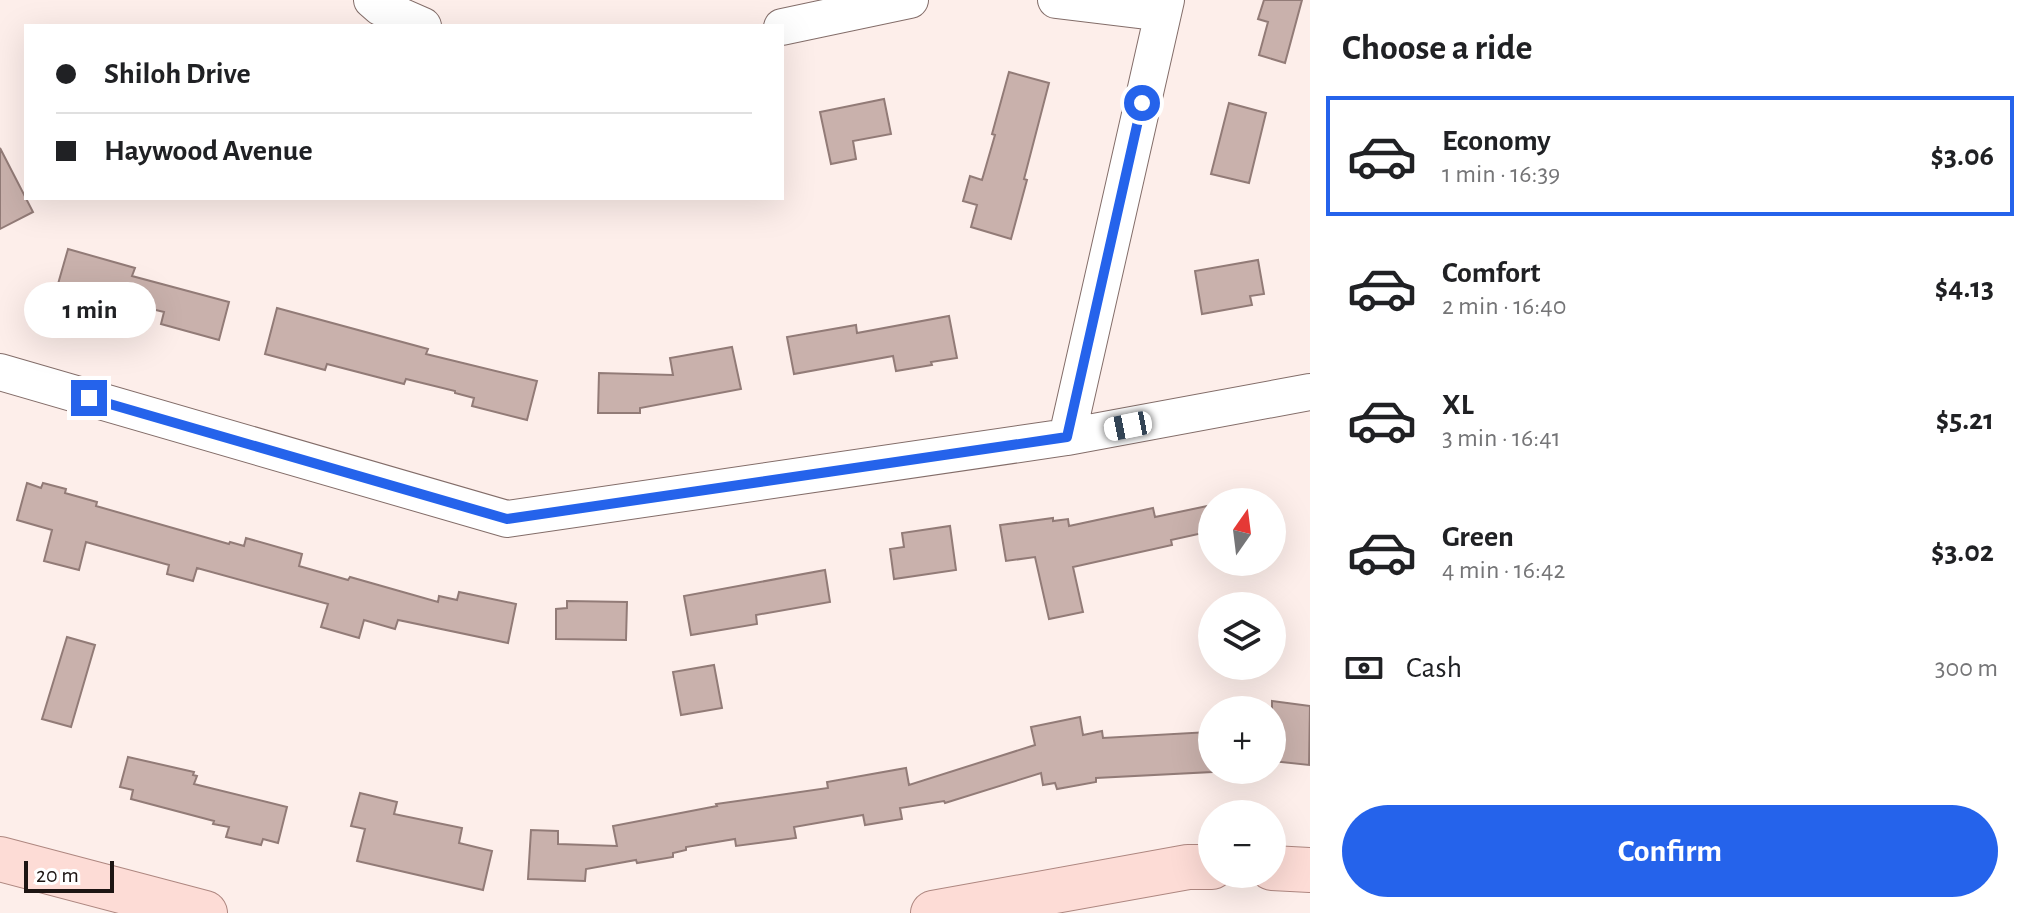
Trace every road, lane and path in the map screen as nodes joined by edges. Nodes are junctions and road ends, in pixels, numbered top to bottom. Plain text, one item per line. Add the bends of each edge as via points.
1 (372, 0) edge
2 (910, 0) edge
3 (1056, 0) edge
4 (1164, 6) edge
5 (418, 24) edge
6 (784, 27) edge
7 (0, 372) edge
8 (1310, 392) edge
9 (1067, 437) junction
10 (0, 859) edge
11 (1198, 867) edge
12 (1286, 869) edge
13 (1310, 870) edge
14 (205, 913) edge
15 (933, 913) edge

1 - 5 street
2 - 6 street
3 - 4 street
4 - 9 street
7 - 9 street via 507,519
8 - 9 street
10 - 14 main road
11 - 15 main road
12 - 13 main road

